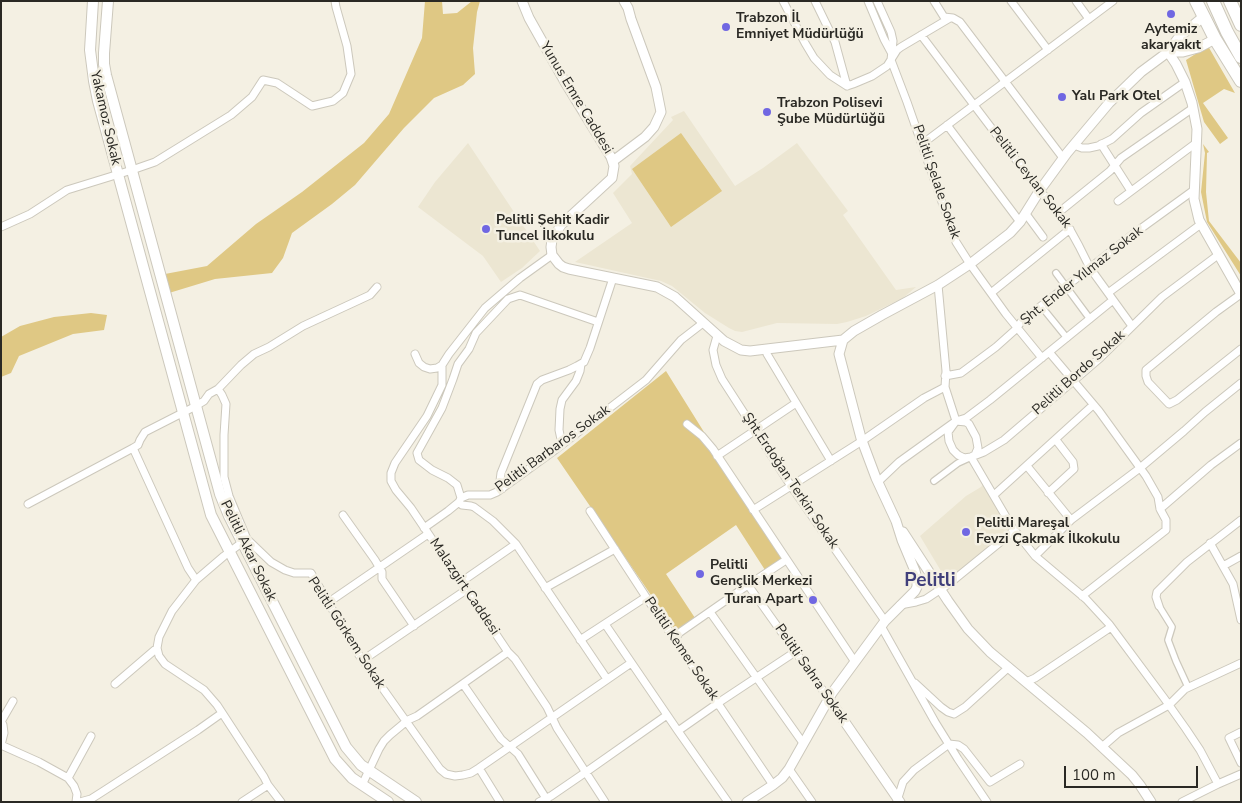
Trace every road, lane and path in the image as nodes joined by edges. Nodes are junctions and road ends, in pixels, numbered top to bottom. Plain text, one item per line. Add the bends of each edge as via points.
1 (92, 1) edge
2 (108, 1) edge
3 (335, 1) edge
4 (522, 1) edge
5 (624, 1) edge
6 (783, 1) edge
7 (815, 1) edge
8 (868, 1) edge
9 (877, 1) edge
10 (934, 1) edge
11 (1011, 1) edge
12 (1076, 1) edge
13 (1113, 1) edge
14 (1196, 1) edge
15 (1213, 1) edge
16 (1230, 1) edge
17 (1203, 17) junction
18 (950, 18) junction
19 (1089, 19) junction
20 (1241, 25) edge
21 (921, 35) junction
22 (1215, 39) junction
23 (1048, 50) junction
24 (1168, 52) junction
25 (891, 56) junction
26 (1241, 57) edge
27 (1241, 81) edge
28 (1005, 82) junction
29 (1185, 82) junction
30 (847, 86) junction
31 (974, 106) junction
32 (1193, 108) junction
33 (947, 125) junction
34 (1196, 142) junction
35 (922, 144) junction
36 (1101, 144) junction
37 (1074, 145) junction
38 (1063, 158) junction
39 (613, 161) junction
40 (1114, 165) junction
41 (132, 170) junction
42 (118, 174) junction
43 (1040, 190) junction
44 (1194, 190) junction
45 (1131, 192) junction
46 (1118, 201) dead end
47 (1058, 213) junction
48 (1023, 218) junction
49 (1201, 224) junction
50 (1, 227) edge
51 (1070, 229) junction
52 (1043, 237) dead end
53 (552, 255) junction
54 (1218, 255) junction
55 (970, 264) junction
56 (1090, 268) junction
57 (1056, 273) dead end
58 (613, 278) junction
59 (938, 285) junction
60 (1066, 286) junction
61 (377, 287) dead end
62 (991, 293) junction
63 (1108, 293) junction
64 (1241, 294) edge
65 (1113, 300) junction
66 (1041, 306) junction
67 (1090, 319) junction
68 (598, 322) junction
69 (703, 323) junction
70 (1132, 326) junction
71 (1017, 327) junction
72 (717, 336) junction
73 (1067, 338) junction
74 (843, 340) junction
75 (766, 349) junction
76 (1241, 349) edge
77 (1049, 352) junction
78 (415, 354) dead end
79 (1042, 358) junction
80 (581, 364) junction
81 (442, 365) junction
82 (945, 376) junction
83 (1073, 381) junction
84 (1241, 383) edge
85 (945, 387) junction
86 (218, 388) junction
87 (796, 403) junction
88 (1093, 405) junction
89 (196, 406) junction
90 (183, 412) junction
91 (956, 421) junction
92 (687, 424) dead end
93 (755, 430) junction
94 (862, 440) junction
95 (1056, 440) junction
96 (1241, 443) edge
97 (562, 444) junction
98 (133, 448) junction
99 (717, 456) junction
100 (971, 457) junction
101 (831, 461) junction
102 (1027, 466) junction
103 (1140, 468) junction
104 (934, 481) dead end
105 (878, 482) junction
106 (792, 486) junction
107 (502, 488) junction
108 (1048, 492) junction
109 (994, 495) junction
110 (460, 500) junction
111 (28, 504) dead end
112 (1160, 509) junction
113 (753, 510) junction
114 (590, 511) dead end
115 (344, 515) dead end
116 (1071, 520) junction
117 (1241, 520) edge
118 (896, 521) junction
119 (1015, 530) junction
120 (426, 531) junction
121 (244, 541) junction
122 (1210, 543) junction
123 (516, 544) junction
124 (615, 549) junction
125 (230, 552) junction
126 (1035, 556) junction
127 (1241, 556) edge
128 (786, 560) junction
129 (1223, 566) junction
130 (379, 567) junction
131 (196, 580) junction
132 (461, 582) junction
133 (748, 586) junction
134 (546, 588) junction
135 (466, 590) junction
136 (940, 590) junction
137 (1082, 596) junction
138 (646, 597) junction
139 (1238, 600) edge
140 (329, 602) junction
141 (900, 606) junction
142 (1159, 606) joint
143 (710, 612) junction
144 (1241, 620) edge
145 (883, 623) junction
146 (605, 624) junction
147 (414, 626) junction
148 (1111, 627) junction
149 (580, 640) junction
150 (675, 640) junction
151 (157, 648) junction
152 (508, 652) junction
153 (795, 652) junction
154 (363, 660) junction
155 (631, 662) junction
156 (855, 662) junction
157 (1241, 663) edge
158 (1009, 667) junction
159 (756, 678) junction
160 (607, 679) junction
161 (911, 680) junction
162 (1026, 682) junction
163 (115, 684) dead end
164 (463, 684) junction
165 (1188, 687) junction
166 (829, 699) junction
167 (13, 701) dead end
168 (718, 703) junction
169 (1169, 705) junction
170 (222, 713) junction
171 (667, 715) junction
172 (551, 717) junction
173 (2, 720) edge
174 (407, 720) junction
175 (678, 731) junction
176 (1241, 732) edge
177 (91, 736) dead end
178 (802, 743) junction
179 (948, 744) junction
180 (1, 745) edge
181 (510, 747) junction
182 (1102, 747) junction
183 (1241, 763) edge
184 (1020, 764) dead end
185 (479, 768) junction
186 (789, 769) junction
187 (369, 771) junction
188 (586, 772) junction
189 (1240, 776) edge
190 (68, 778) junction
191 (1218, 784) junction
192 (268, 785) junction
193 (362, 785) junction
194 (774, 785) junction
195 (544, 801) edge
196 (898, 801) edge
197 (78, 802) edge
198 (242, 802) edge
199 (281, 802) edge
200 (388, 802) edge
201 (416, 802) edge
202 (500, 802) edge
203 (605, 802) edge
204 (728, 802) edge
205 (747, 802) edge
206 (812, 802) edge
207 (987, 802) edge
208 (1151, 802) edge
209 (1182, 802) edge

1 - 42 main road, Yakamoz Sokak via 90,50 94,81
2 - 41 main road, Yakamoz Sokak via 105,70
3 - 41 street via 351,74 344,93 333,101 312,106 277,83 263,80 252,97 231,115 155,162
4 - 39 street, Yunus Emre Caddesi
5 - 39 street via 656,87 661,112 645,137
6 - 30 street via 814,58 830,75
7 - 30 street via 835,42
8 - 25 street, Pelitli Şelale Sokak
9 - 25 street, Pelitli Şelale Sokak via 894,41
10 - 18 street via 941,15
11 - 23 street
12 - 19 street
13 - 19 street
14 - 17 highway
15 - 26 highway
16 - 20 highway
17 - 22 highway
17 - 24 street
18 - 21 street
18 - 28 street via 960,22
19 - 23 street
21 - 25 street
21 - 31 street, Pelitli Ceylan Sokak
22 - 24 street via 1198,48
22 - 27 highway
23 - 28 street
24 - 29 street
24 - 37 street via 1124,88
25 - 30 street via 887,66
25 - 35 street, Pelitli Şelale Sokak
28 - 31 street
28 - 38 street
29 - 32 street
29 - 36 street via 1141,113 1112,140
31 - 33 street
31 - 43 street, Pelitli Ceylan Sokak
32 - 34 street
32 - 40 street
33 - 35 street
33 - 48 street
34 - 44 street
34 - 45 street
35 - 55 street, Pelitli Şelale Sokak via 956,242
36 - 37 street via 1089,148
36 - 40 street
37 - 38 street
38 - 43 street
39 - 53 street, Yunus Emre Caddesi via 612,178 561,225 552,240
40 - 45 street
40 - 47 street
41 - 42 street
41 - 89 main road, Pelitli Akar Sokak
42 - 50 street via 68,190 30,214
42 - 90 main road, Pelitli Akar Sokak
43 - 47 street, Pelitli Ceylan Sokak
43 - 48 street
44 - 49 street
44 - 56 street, Şht. Ender Yılmaz Sokak
45 - 46 street
47 - 51 street, Pelitli Ceylan Sokak
48 - 52 street
48 - 55 street via 1010,234
49 - 54 street
49 - 63 street
51 - 56 street, Pelitli Ceylan Sokak
51 - 62 street
53 - 58 street via 563,268
53 - 81 street via 485,308
54 - 64 street
54 - 70 street, Pelitli Bordo Sokak via 1162,297
55 - 59 street
55 - 62 street, Pelitli Şelale Sokak
56 - 60 street, Şht. Ender Yılmaz Sokak
56 - 63 street, Pelitli Ceylan Sokak
57 - 60 street
58 - 68 street
58 - 69 street via 658,287 675,297
59 - 74 street via 875,318
59 - 82 street
60 - 66 street, Şht. Ender Yılmaz Sokak
60 - 67 street
61 - 86 street via 370,295 303,326 254,354
62 - 71 street, Pelitli Şelale Sokak
63 - 65 street, Pelitli Ceylan Sokak
64 - 76 street via 1146,370 1146,376 1169,404
65 - 67 street
65 - 70 street, Pelitli Ceylan Sokak
66 - 71 street, Şht. Ender Yılmaz Sokak
66 - 73 street
67 - 73 street
68 - 80 street via 588,355
68 - 110 street via 520,296 508,299 476,333 458,364 442,408 417,453 419,460 457,485
69 - 72 street
69 - 97 street, Pelitli Barbaros Sokak via 681,340 646,380
70 - 83 street, Pelitli Bordo Sokak
71 - 79 street, Pelitli Şelale Sokak
71 - 82 street, Şht. Ender Yılmaz Sokak via 960,373
72 - 75 street via 741,350
72 - 93 street, Şht.Erdoğan Terkin Sokak via 713,350 722,379
73 - 77 street
74 - 75 street
74 - 94 street via 839,354
75 - 87 street
77 - 79 street
77 - 83 street
78 - 81 street via 424,367 430,369
79 - 91 street via 966,418
80 - 97 street via 576,381 562,400
80 - 107 street via 537,384 502,473
81 - 120 street, Malazgirt Caddesi via 442,385 427,416 391,473 396,490
82 - 85 street
83 - 88 street
83 - 100 street, Pelitli Bordo Sokak via 1004,440
84 - 103 street
85 - 91 street
85 - 94 street
86 - 89 street
86 - 121 street via 226,404 224,477
87 - 93 street
87 - 101 street
88 - 95 street
88 - 103 street
89 - 90 street
89 - 121 main road, Pelitli Akar Sokak via 220,494 228,516
90 - 98 street via 145,432
90 - 125 main road, Pelitli Akar Sokak via 211,515
91 - 100 street via 969,424 976,437 978,448
91 - 100 street via 948,432 949,441 958,455
91 - 105 street via 899,462
92 - 99 street via 702,436
93 - 99 street
93 - 106 street, Şht.Erdoğan Terkin Sokak
94 - 101 street
94 - 105 street
95 - 102 street
95 - 108 street via 1073,462 1074,469
96 - 112 street via 1210,465
97 - 107 street, Pelitli Barbaros Sokak
98 - 111 street
98 - 131 street
99 - 113 street
100 - 104 street, Pelitli Bordo Sokak
100 - 109 street
101 - 106 street
102 - 108 street
102 - 109 street
103 - 112 street via 1158,497
103 - 116 street
105 - 118 street
106 - 113 street
106 - 145 street, Şht.Erdoğan Terkin Sokak
107 - 110 street, Pelitli Barbaros Sokak via 490,495 468,495
108 - 116 street
109 - 119 street
110 - 120 street
110 - 123 street via 462,505 474,507 494,521
112 - 137 street via 1166,520 1166,530
113 - 128 street
114 - 124 street, Pelitli Kemer Sokak
115 - 130 street
116 - 126 street
117 - 122 street
118 - 136 street
118 - 141 street via 917,579 914,591
119 - 126 street
119 - 136 street
120 - 130 street
120 - 132 street, Malazgirt Caddesi
121 - 125 street
121 - 140 street, Pelitli Görkem Sokak via 285,570 311,573
121 - 187 main road, Pelitli Akar Sokak via 346,747
122 - 129 street
122 - 142 street via 1157,592
123 - 132 street
123 - 134 street
124 - 134 street
124 - 138 street, Pelitli Kemer Sokak
125 - 131 street
125 - 193 main road, Pelitli Akar Sokak via 335,759
126 - 137 street
127 - 129 street
128 - 133 street
128 - 156 street
129 - 139 street
130 - 140 street
130 - 147 street via 382,579
131 - 151 street via 172,612
132 - 135 street, Malazgirt Caddesi
133 - 143 street
133 - 153 street, Pelitli Sahra Sokak
134 - 149 street
135 - 147 street
135 - 152 street, Malazgirt Caddesi
136 - 141 street via 926,599
136 - 158 street via 968,629
137 - 148 street
138 - 146 street
138 - 150 street, Pelitli Kemer Sokak
139 - 144 street
140 - 154 street, Pelitli Görkem Sokak
141 - 145 street
142 - 165 street via 1172,627 1168,640
143 - 150 street
143 - 159 street
145 - 156 street
145 - 161 street, Şht.Erdoğan Terkin Sokak
146 - 149 street
146 - 155 street
147 - 154 street
148 - 162 street
148 - 169 street
149 - 160 street
150 - 168 street, Pelitli Kemer Sokak
151 - 163 street
151 - 170 street via 158,656 165,664 204,690
152 - 164 street
152 - 172 street, Malazgirt Caddesi via 547,706
153 - 159 street
153 - 166 street, Pelitli Sahra Sokak
154 - 174 street, Pelitli Görkem Sokak
155 - 160 street
155 - 171 street
156 - 166 street
157 - 165 street
158 - 161 street via 954,714 941,708
158 - 162 street
159 - 168 street
159 - 178 street
160 - 172 street
161 - 179 street, Şht.Erdoğan Terkin Sokak
162 - 182 street
164 - 174 street
164 - 181 street
165 - 169 street
166 - 178 street
166 - 196 street, Pelitli Sahra Sokak
167 - 173 street
168 - 175 street
168 - 194 street, Pelitli Kemer Sokak
169 - 182 street via 1118,733
169 - 191 street via 1200,750
170 - 192 street
170 - 197 street via 91,799
171 - 175 street
171 - 188 street
172 - 181 street
172 - 188 street, Malazgirt Caddesi
173 - 180 street via 4,733
174 - 185 street, Pelitli Görkem Sokak via 446,774 463,775
174 - 187 street via 384,741
175 - 204 street
176 - 183 street via 1229,738
177 - 190 street
178 - 186 street
179 - 184 street via 964,749 990,782
179 - 196 street via 903,782
179 - 207 street, Şht.Erdoğan Terkin Sokak
180 - 190 street
181 - 185 street
181 - 195 street via 518,754
182 - 208 street via 1132,775
185 - 202 street
186 - 194 street
186 - 206 street
187 - 193 street
187 - 201 main road, Pelitli Akar Sokak
188 - 195 street
188 - 203 street, Malazgirt Caddesi
189 - 191 street
190 - 197 street
191 - 209 street
192 - 198 street
192 - 199 street
193 - 200 main road, Pelitli Akar Sokak
194 - 205 street

